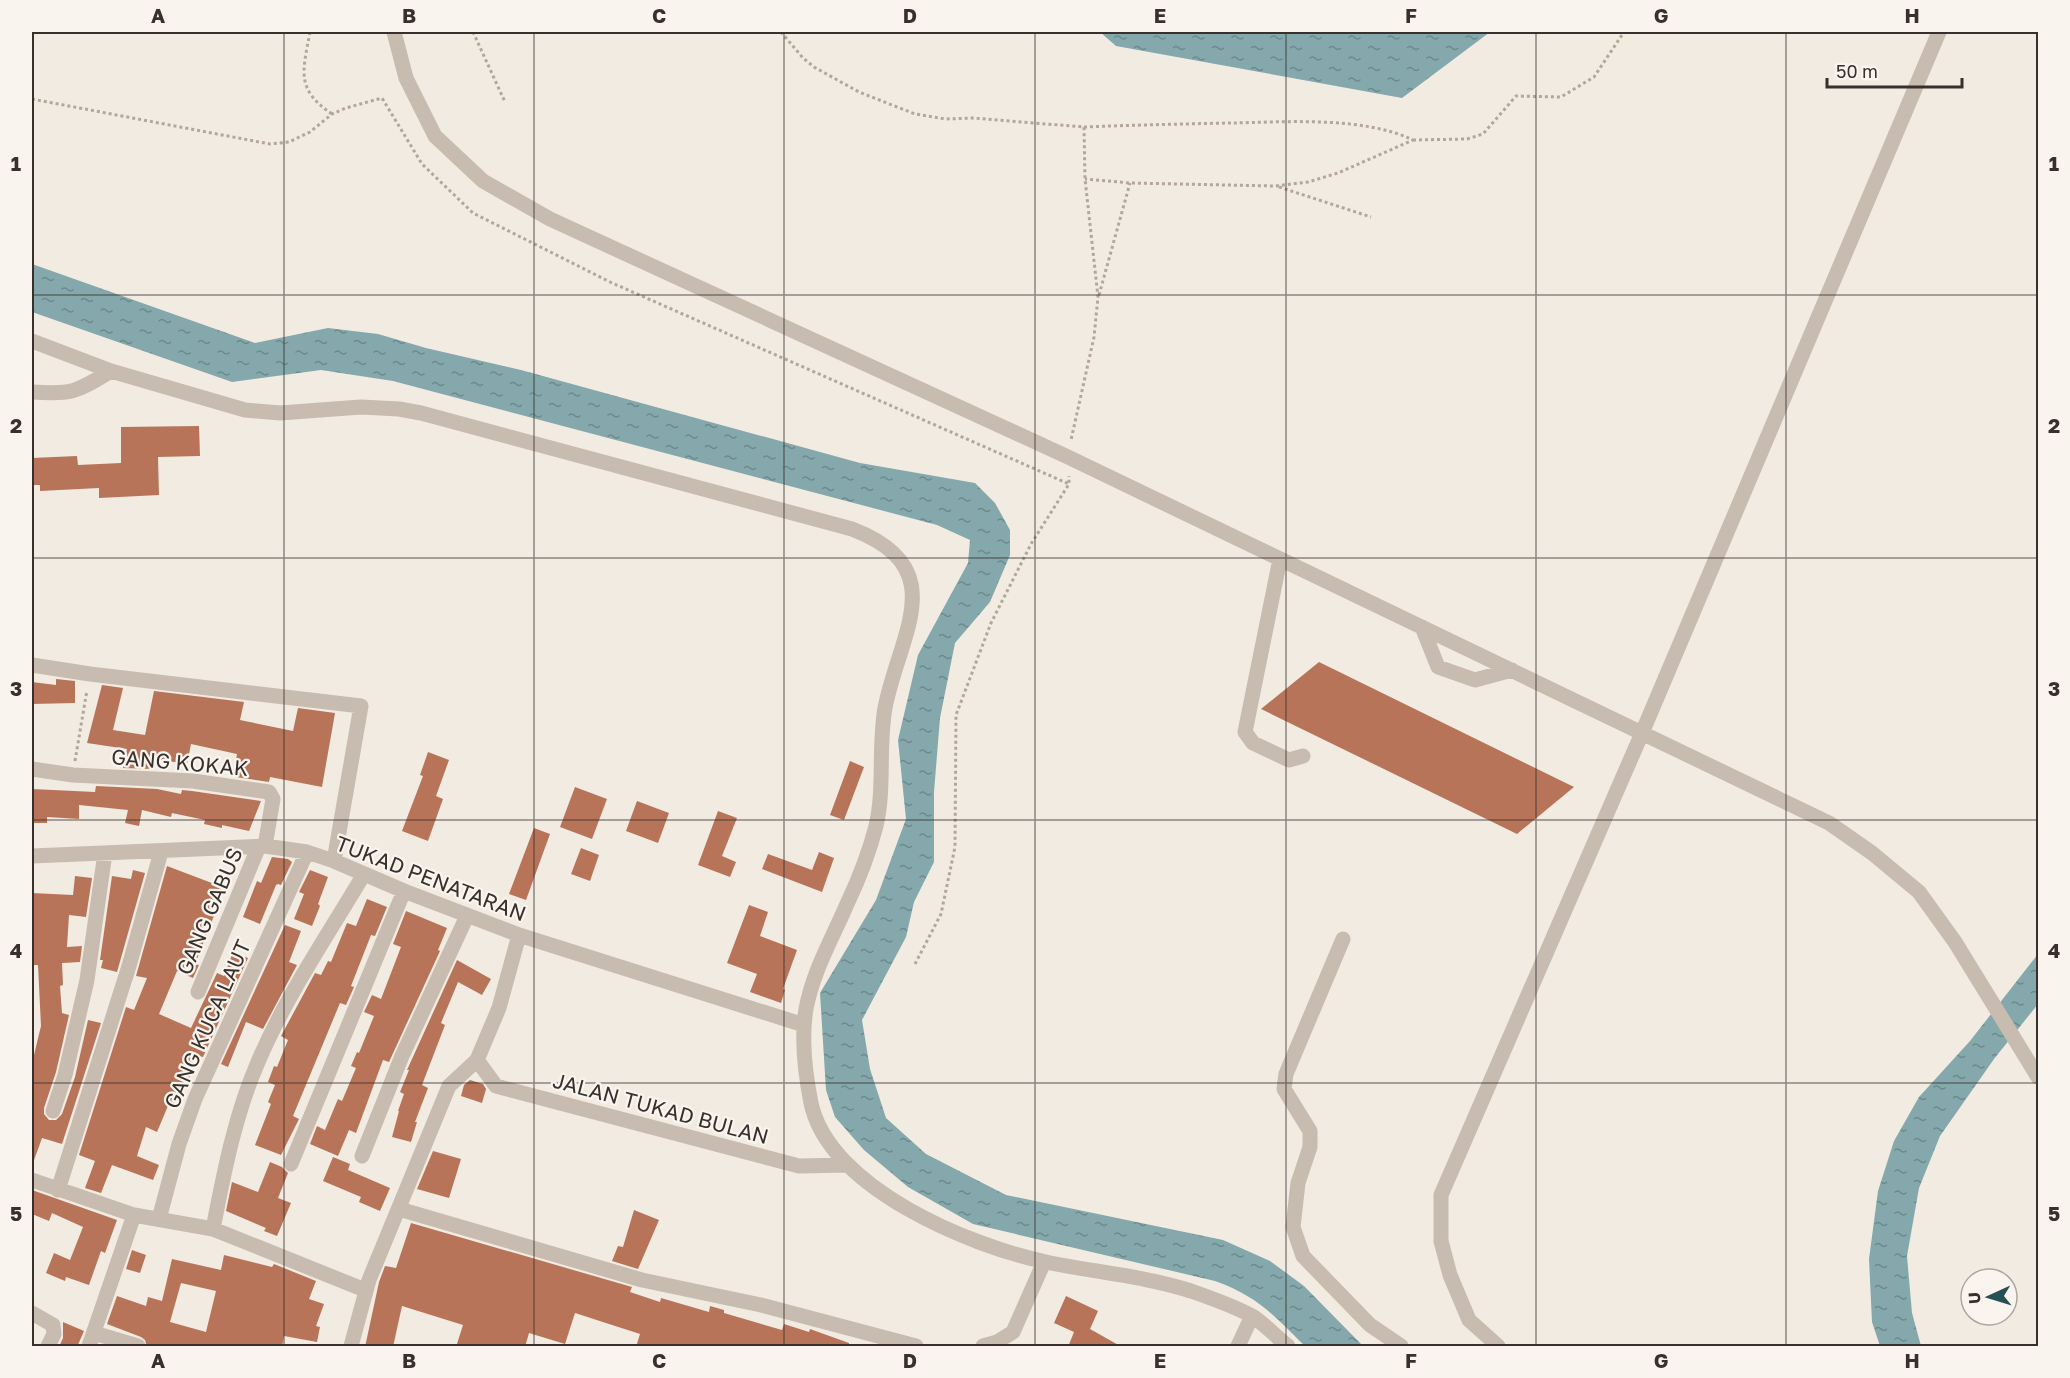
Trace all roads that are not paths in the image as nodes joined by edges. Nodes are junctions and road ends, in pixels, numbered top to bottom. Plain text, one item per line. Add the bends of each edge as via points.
1 (393, 32) edge
2 (1939, 32) edge
3 (32, 341) edge
4 (111, 371) junction
5 (32, 392) edge
6 (1280, 559) junction
7 (1422, 627) junction
8 (32, 665) edge
9 (1512, 670) junction
10 (1642, 733) junction
11 (1303, 756) dead end
12 (32, 769) edge
13 (262, 846) junction
14 (161, 852) junction
15 (307, 852) junction
16 (105, 853) junction
17 (32, 856) edge
18 (334, 861) junction
19 (364, 874) junction
20 (404, 891) junction
21 (467, 916) junction
22 (519, 935) junction
23 (1343, 939) dead end
24 (198, 992) dead end
25 (804, 1025) junction
26 (477, 1060) junction
27 (2038, 1077) edge
28 (53, 1111) dead end
29 (362, 1156) dead end
30 (291, 1164) dead end
31 (848, 1165) junction
32 (32, 1180) edge
33 (58, 1190) junction
34 (399, 1209) junction
35 (134, 1215) junction
36 (159, 1219) junction
37 (213, 1229) junction
38 (1044, 1262) junction
39 (365, 1290) junction
40 (32, 1312) edge
41 (1252, 1316) junction
42 (92, 1340) edge
43 (48, 1347) edge
44 (138, 1347) edge
45 (351, 1347) edge
46 (916, 1347) edge
47 (983, 1347) edge
48 (1238, 1347) edge
49 (1288, 1347) edge
50 (1401, 1347) edge
51 (1498, 1347) edge

1 - 6 street via 406,78 435,136 483,181 550,219
2 - 10 street
3 - 4 street
4 - 5 street via 80,390 63,394
4 - 25 street via 222,405 262,413 361,407 421,413 852,529 895,553 910,579 912,616 885,710 878,816 864,863 816,972
6 - 7 street
6 - 11 street via 1245,732 1253,743 1289,760
7 - 9 street
7 - 9 street via 1438,667 1475,680
8 - 18 street via 361,706
9 - 10 street
10 - 27 street via 1829,823 1919,892 1955,942
10 - 51 street via 1441,1195 1441,1241 1450,1275 1469,1320
12 - 13 street, GANG KOKAK via 193,781 269,792 273,803
13 - 14 street, TUKAD PENATARAN
13 - 15 street, TUKAD PENATARAN
13 - 24 street, GANG GABUS
14 - 16 street, TUKAD PENATARAN
14 - 33 street
15 - 18 street, TUKAD PENATARAN
15 - 36 street, GANG KUCA LAUT via 195,1099
16 - 17 street, TUKAD PENATARAN
16 - 28 street via 87,980
18 - 19 street, TUKAD PENATARAN
19 - 20 street, TUKAD PENATARAN
19 - 37 street via 288,1002 257,1064 237,1118
20 - 21 street, TUKAD PENATARAN
20 - 30 street
21 - 22 street, TUKAD PENATARAN
21 - 29 street via 402,1056
22 - 25 street, TUKAD PENATARAN
22 - 26 street via 499,1008
23 - 50 street via 1286,1074 1284,1089 1310,1131 1293,1227 1303,1256 1370,1325
25 - 31 street via 811,1106 827,1143
26 - 31 street, JALAN TUKAD BULAN via 496,1086 799,1166
26 - 34 street via 449,1086
31 - 38 street via 883,1194 931,1222
32 - 33 street
33 - 35 street
34 - 39 street
34 - 46 street via 642,1280 761,1305
35 - 36 street
35 - 42 street
36 - 37 street
37 - 39 street
38 - 41 street via 1163,1283
38 - 47 street via 1013,1332
39 - 45 street
40 - 43 street via 54,1327
41 - 48 street
41 - 49 street
42 - 44 street

